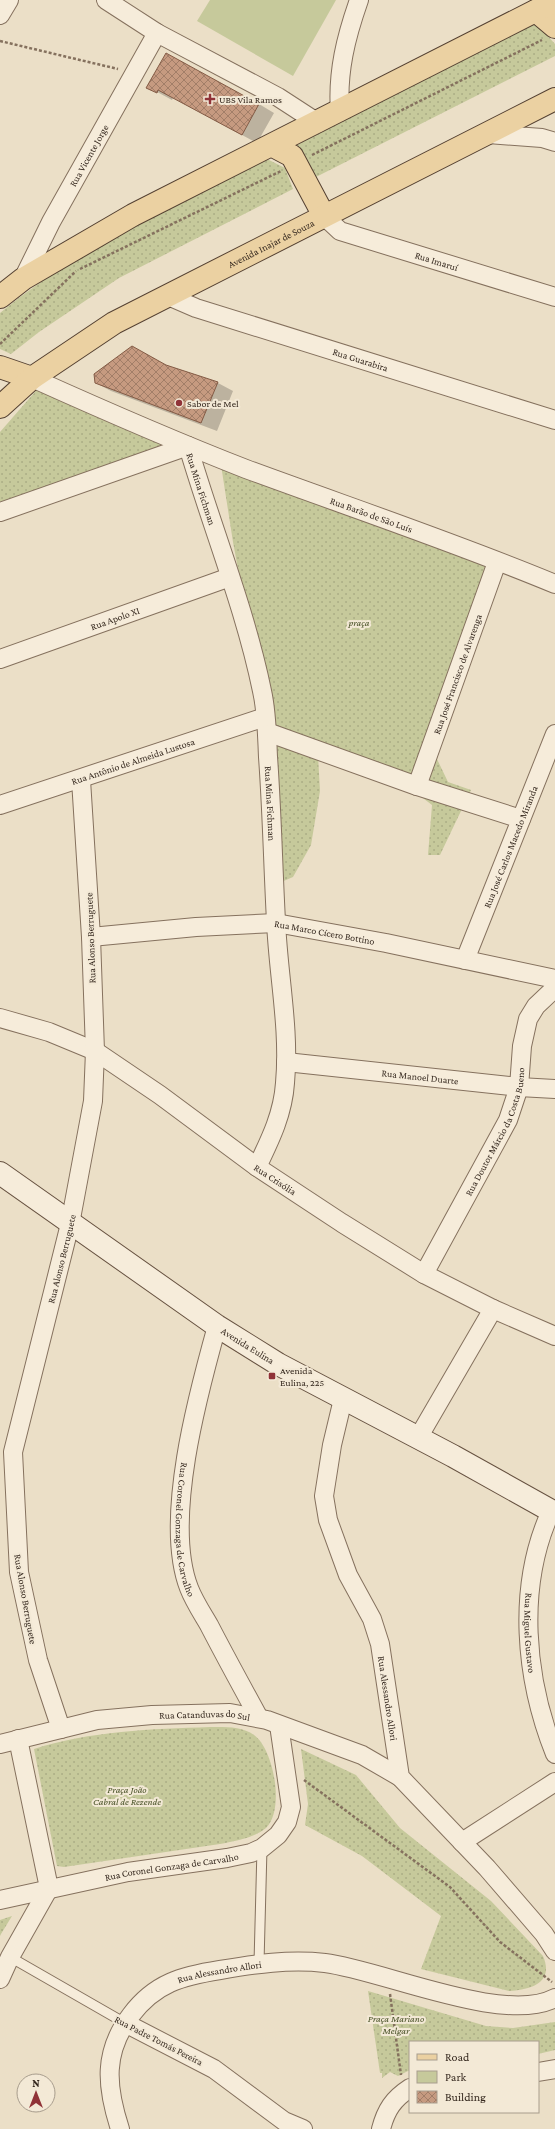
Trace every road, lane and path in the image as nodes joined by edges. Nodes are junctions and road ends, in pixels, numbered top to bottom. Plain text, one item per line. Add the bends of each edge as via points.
1 (9, 0) edge
2 (106, 0) edge
3 (359, 0) edge
4 (541, 4) edge
5 (0, 15) edge
6 (552, 32) edge
7 (157, 33) junction
8 (0, 41) edge
9 (121, 70) dead end
10 (278, 97) junction
11 (555, 99) edge
12 (340, 112) junction
13 (318, 123) junction
14 (488, 134) junction
15 (293, 136) junction
16 (551, 139) edge
17 (273, 146) junction
18 (296, 164) junction
19 (324, 216) junction
20 (8, 287) edge
21 (166, 295) junction
22 (555, 297) edge
23 (0, 344) edge
24 (0, 367) edge
25 (32, 378) junction
26 (0, 407) edge
27 (555, 420) edge
28 (188, 446) junction
29 (0, 512) edge
30 (497, 562) junction
31 (230, 577) junction
32 (555, 584) edge
33 (0, 659) edge
34 (266, 725) junction
35 (555, 734) edge
36 (81, 780) junction
37 (416, 786) junction
38 (0, 805) edge
39 (521, 819) junction
40 (276, 923) junction
41 (91, 936) junction
42 (465, 960) junction
43 (555, 979) edge
44 (555, 988) edge
45 (0, 1018) edge
46 (95, 1051) junction
47 (286, 1062) junction
48 (519, 1087) junction
49 (555, 1088) edge
50 (257, 1167) junction
51 (0, 1173) edge
52 (70, 1224) junction
53 (424, 1274) junction
54 (493, 1309) junction
55 (217, 1326) junction
56 (555, 1336) edge
57 (343, 1399) junction
58 (418, 1438) junction
59 (6, 1452) edge
60 (553, 1512) edge
61 (259, 1718) junction
62 (279, 1724) junction
63 (61, 1729) junction
64 (18, 1739) junction
65 (0, 1744) edge
66 (555, 1754) edge
67 (400, 1777) junction
68 (307, 1782) dead end
69 (555, 1782) edge
70 (462, 1842) junction
71 (262, 1848) junction
72 (49, 1888) junction
73 (0, 1900) edge
74 (555, 1951) edge
75 (10, 1957) junction
76 (259, 1963) junction
77 (387, 1978) junction
78 (0, 1979) edge
79 (553, 1990) edge
80 (125, 2023) junction
81 (555, 2069) edge
82 (539, 2072) edge
83 (408, 2083) edge
84 (296, 2128) edge
85 (120, 2129) edge
86 (381, 2129) edge

1 - 5 street
2 - 7 street
3 - 12 street via 341,62 338,91
4 - 6 main road
4 - 12 main road
6 - 18 path
7 - 10 street
7 - 20 street, Rua Vicente Jorge via 51,222
8 - 9 path
10 - 13 street
10 - 15 street via 290,120
11 - 14 main road, Avenida Inajar de Souza
12 - 13 main road
13 - 15 main road
14 - 16 street
14 - 19 main road, Avenida Inajar de Souza
15 - 17 main road
17 - 18 main road via 292,156
17 - 20 main road via 133,216
18 - 19 main road
18 - 23 path via 76,271
19 - 21 main road, Avenida Inajar de Souza via 245,258
19 - 22 street, Rua Imaruí via 340,231
21 - 25 main road, Avenida Inajar de Souza via 114,323
21 - 27 street, Rua Guarabira via 196,308
24 - 25 main road
25 - 26 main road, Avenida Inajar de Souza
25 - 28 street, Rua Barão de São Luís
28 - 29 street
28 - 30 street, Rua Barão de São Luís
28 - 31 street, Rua Mina Fichman
30 - 32 street, Rua Barão de São Luís
30 - 37 street, Rua José Francisco de Alvarenga
31 - 33 street, Rua Apolo XI
31 - 34 street, Rua Mina Fichman via 256,662 263,693
34 - 36 street, Rua Antônio de Almeida Lustosa
34 - 37 street
34 - 40 street, Rua Mina Fichman
35 - 39 street, Rua José Carlos Macedo Miranda
36 - 38 street, Rua Antônio de Almeida Lustosa
36 - 41 street, Rua Alonso Berruguete
37 - 39 street
39 - 42 street, Rua José Carlos Macedo Miranda
40 - 41 street, Rua Marco Cícero Bottino
40 - 42 street, Rua Marco Cícero Bottino
40 - 47 street, Rua Mina Fichman
41 - 46 street, Rua Alonso Berruguete
42 - 43 street, Rua Marco Cícero Bottino
44 - 48 street, Rua Doutor Márcio da Costa Bueno via 536,1006 528,1019 522,1046
45 - 46 street, Rua Crisólia via 49,1032
46 - 50 street, Rua Crisólia via 160,1095
46 - 52 street, Rua Alonso Berruguete via 93,1101
47 - 48 street, Rua Manoel Duarte
47 - 50 street, Rua Mina Fichman via 282,1106 274,1132
48 - 49 street, Rua Manoel Duarte
48 - 53 street, Rua Doutor Márcio da Costa Bueno via 498,1142
50 - 53 street, Rua Crisólia
51 - 52 street, Avenida Eulina
52 - 55 street, Avenida Eulina
52 - 59 street, Rua Alonso Berruguete
53 - 54 street, Rua Crisólia
54 - 56 street, Rua Crisólia
54 - 58 street
55 - 57 street, Avenida Eulina via 290,1372
55 - 61 street, Rua Coronel Gonzaga de Carvalho via 190,1436 180,1508 180,1554 189,1587
57 - 58 street, Avenida Eulina
57 - 67 street, Rua Alessandro Allori via 324,1496 348,1575 372,1619 380,1644
58 - 60 street, Avenida Eulina
59 - 63 street, Rua Alonso Berruguete via 19,1572 38,1660
60 - 66 street, Rua Miguel Gustavo via 538,1545 532,1579 529,1648 535,1690 545,1729
61 - 62 street, Rua Catanduvas do Sul
61 - 63 street, Rua Catanduvas do Sul via 230,1713 152,1715 97,1720
62 - 67 street, Rua Catanduvas do Sul via 362,1755
62 - 71 street, Rua Coronel Gonzaga de Carvalho via 291,1807 287,1822 278,1835
63 - 64 street, Rua Catanduvas do Sul
64 - 65 street, Rua Catanduvas do Sul
64 - 72 street
67 - 70 street
68 - 79 path via 450,1887 500,1942
69 - 70 street
70 - 74 street via 544,1934
71 - 72 street, Rua Coronel Gonzaga de Carvalho via 227,1858 128,1872
71 - 76 lane
72 - 73 street, Rua Coronel Gonzaga de Carvalho
72 - 75 street
75 - 78 street
75 - 80 lane, Rua Padre Tomás Pereira
76 - 77 street, Rua Alessandro Allori via 325,1963
76 - 80 street, Rua Alessandro Allori via 207,1972 170,1982 145,1998
77 - 79 street, Rua Alessandro Allori via 498,2004 539,2004
77 - 83 path via 402,2075
80 - 84 street, Rua Padre Tomás Pereira via 214,2069
80 - 85 street, Rua Alessandro Allori via 114,2044 110,2069 110,2093
81 - 82 street
83 - 86 street via 391,2103

